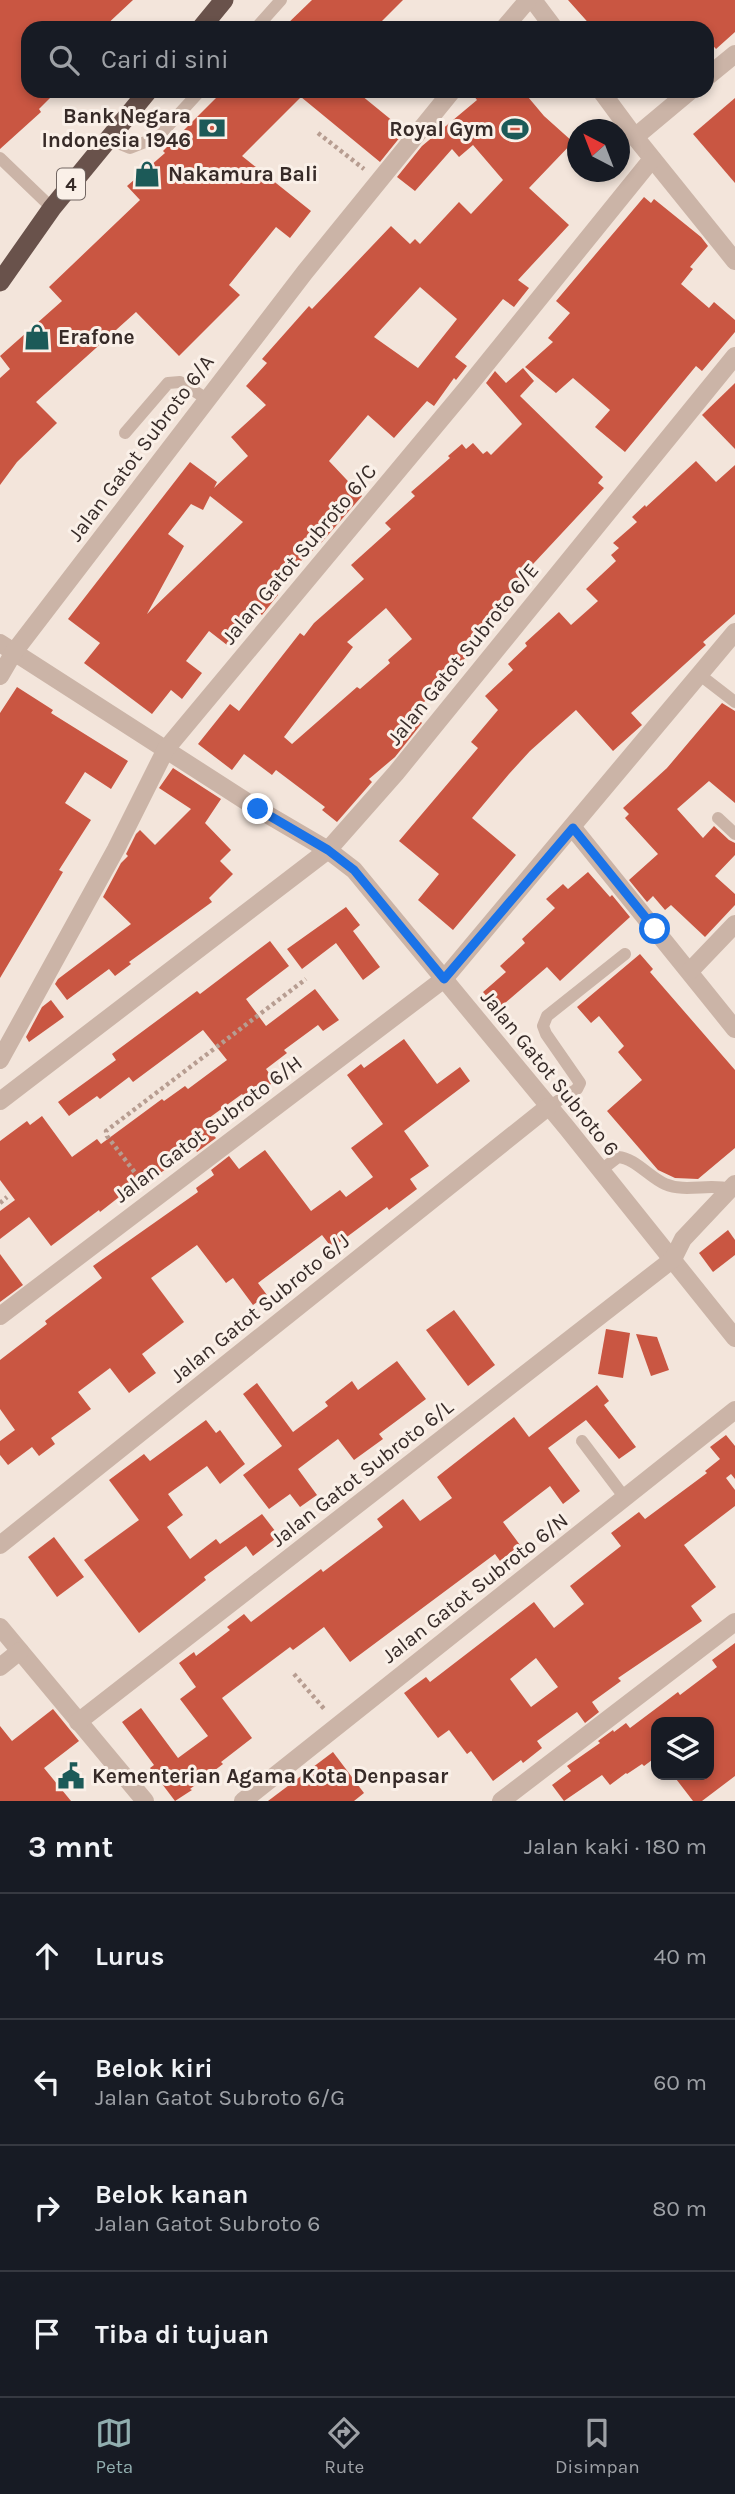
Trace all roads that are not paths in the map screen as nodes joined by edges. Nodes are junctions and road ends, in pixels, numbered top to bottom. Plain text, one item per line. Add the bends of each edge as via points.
1 (224, 0) edge
2 (281, 0) edge
3 (528, 0) edge
4 (533, 0) edge
5 (207, 21) edge
6 (262, 21) edge
7 (510, 21) edge
8 (549, 21) edge
9 (735, 54) edge
10 (714, 71) edge
11 (142, 98) edge
12 (194, 98) edge
13 (446, 98) edge
14 (606, 98) edge
15 (682, 98) edge
16 (635, 137) junction
17 (108, 139) junction
18 (0, 158) edge
19 (652, 159) junction
20 (52, 208) junction
21 (735, 261) edge
22 (0, 282) edge
23 (735, 356) edge
24 (207, 399) junction
25 (125, 433) dead end
26 (735, 632) edge
27 (7, 648) edge
28 (700, 675) junction
29 (0, 676) edge
30 (735, 702) edge
31 (166, 749) junction
32 (718, 818) dead end
33 (573, 828) junction
34 (735, 834) edge
35 (328, 850) junction
36 (735, 923) edge
37 (625, 954) dead end
38 (690, 971) junction
39 (444, 979) junction
40 (735, 1029) edge
41 (0, 1060) edge
42 (0, 1101) edge
43 (548, 1107) junction
44 (600, 1171) junction
45 (732, 1186) edge
46 (673, 1259) junction
47 (0, 1316) edge
48 (735, 1338) edge
49 (735, 1410) edge
50 (582, 1441) dead end
51 (625, 1498) junction
52 (0, 1545) edge
53 (735, 1622) edge
54 (0, 1627) edge
55 (20, 1651) junction
56 (0, 1667) edge
57 (78, 1722) junction
58 (145, 1801) edge
59 (243, 1801) edge
60 (501, 1801) edge

1 - 5 highway
2 - 6 lane
3 - 7 street
4 - 8 street
9 - 10 street
11 - 17 highway, 4
12 - 17 lane via 158,137 130,148
13 - 24 street, Jalan Gatot Subroto 6/A
14 - 16 street
15 - 16 street
16 - 19 street
17 - 20 highway, 4
18 - 20 lane
19 - 21 street
19 - 31 street, Jalan Gatot Subroto 6/C
20 - 22 highway, 4
23 - 35 street, Jalan Gatot Subroto 6/E via 396,773
24 - 25 lane via 180,382 168,383
24 - 27 street, Jalan Gatot Subroto 6/A
26 - 28 street, Jalan Gatot Subroto 6/H
27 - 29 street, Jalan Gatot Subroto 6/A
27 - 31 street, Jalan Gatot Subroto 6
28 - 30 lane
28 - 33 street, Jalan Gatot Subroto 6/H
31 - 35 street, Jalan Gatot Subroto 6
31 - 41 street, Jalan Gatot Subroto 6/C
32 - 34 lane
33 - 38 street
33 - 39 street, Jalan Gatot Subroto 6/H
35 - 39 street, Jalan Gatot Subroto 6 via 354,870
35 - 42 street, Jalan Gatot Subroto 6/E
36 - 38 street
37 - 43 lane via 547,1016 546,1034 580,1083
38 - 40 street
39 - 43 street, Jalan Gatot Subroto 6
39 - 47 street, Jalan Gatot Subroto 6/H
43 - 44 street, Jalan Gatot Subroto 6
43 - 52 street, Jalan Gatot Subroto 6/J
44 - 45 lane via 618,1157 667,1185 688,1189
44 - 46 street, Jalan Gatot Subroto 6
45 - 46 street, Jalan Gatot Subroto 6/L via 683,1240
46 - 48 street, Jalan Gatot Subroto 6
46 - 57 street, Jalan Gatot Subroto 6/L
49 - 51 street, Jalan Gatot Subroto 6/N
50 - 51 lane
51 - 59 street, Jalan Gatot Subroto 6/N
53 - 60 street
54 - 55 street
55 - 56 street
55 - 57 street
57 - 58 street

